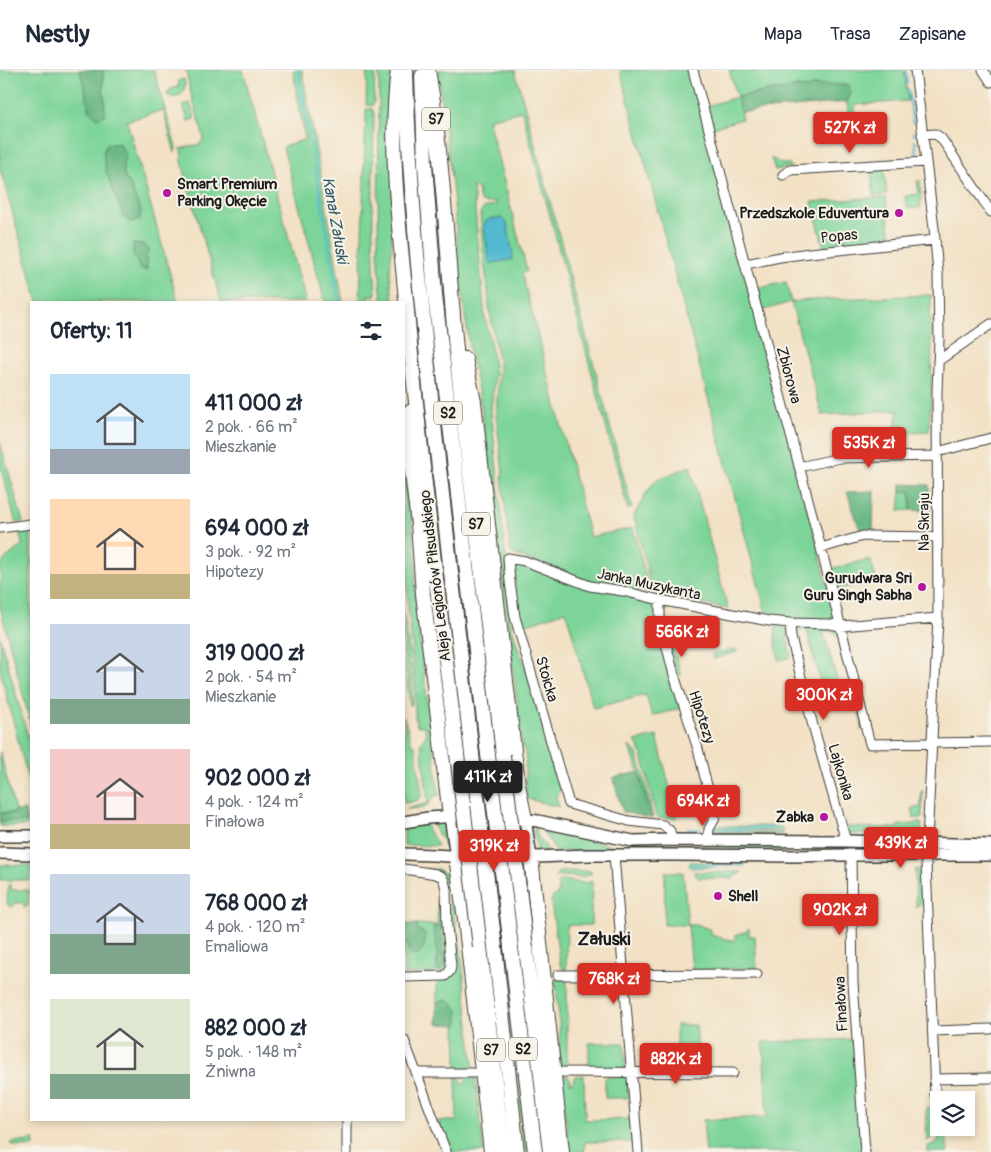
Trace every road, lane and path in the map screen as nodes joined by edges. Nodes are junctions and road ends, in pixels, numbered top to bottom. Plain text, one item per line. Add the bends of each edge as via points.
1 (398, 70) edge
2 (406, 70) edge
3 (422, 70) edge
4 (428, 70) edge
5 (693, 70) edge
6 (915, 70) edge
7 (983, 70) edge
8 (991, 82) edge
9 (922, 136) junction
10 (926, 162) junction
11 (783, 175) dead end
12 (991, 212) edge
13 (935, 240) junction
14 (746, 264) junction
15 (451, 292) junction
16 (991, 324) edge
17 (411, 357) junction
18 (938, 361) junction
19 (991, 438) edge
20 (937, 454) junction
21 (799, 466) junction
22 (30, 524) edge
23 (0, 528) edge
24 (938, 537) junction
25 (821, 548) junction
26 (508, 558) joint
27 (660, 600) junction
28 (938, 618) junction
29 (790, 623) junction
30 (841, 626) junction
31 (991, 742) edge
32 (932, 743) junction
33 (450, 816) junction
34 (525, 819) junction
35 (405, 822) edge
36 (0, 836) edge
37 (30, 836) edge
38 (672, 840) junction
39 (708, 840) junction
40 (846, 841) junction
41 (927, 843) junction
42 (991, 845) edge
43 (0, 853) edge
44 (30, 854) edge
45 (405, 854) edge
46 (614, 855) junction
47 (851, 855) junction
48 (991, 855) edge
49 (926, 856) junction
50 (456, 857) junction
51 (531, 857) junction
52 (405, 869) edge
53 (757, 974) dead end
54 (558, 975) dead end
55 (623, 975) junction
56 (405, 977) edge
57 (991, 1029) edge
58 (933, 1030) junction
59 (405, 1043) edge
60 (563, 1072) dead end
61 (631, 1072) junction
62 (417, 1073) junction
63 (473, 1073) dead end
64 (733, 1073) dead end
65 (991, 1078) edge
66 (934, 1079) junction
67 (935, 1091) edge
68 (347, 1121) edge
69 (347, 1152) edge
70 (446, 1152) edge
71 (491, 1152) edge
72 (503, 1152) edge
73 (518, 1152) edge
74 (535, 1152) edge
75 (550, 1152) edge
76 (562, 1152) edge
77 (638, 1152) edge
78 (866, 1152) edge

1 - 17 highway, S7 via 395,156
2 - 73 highway, Aleja Legionów Piłsudskiego / S2, bridge via 413,216 424,333
3 - 74 highway, Aleja Legionów Piłsudskiego / S2, bridge via 435,295
4 - 15 highway, S7 via 439,147
5 - 14 street, Zbiorowa
6 - 9 street, Na Skraju
7 - 8 street
9 - 10 street, Na Skraju
9 - 12 street via 935,134 941,138
10 - 11 street via 790,170
10 - 13 street, Na Skraju
13 - 14 street, Popas via 806,253
13 - 18 street, Na Skraju
14 - 21 street, Zbiorowa
15 - 34 highway via 474,402 518,784
15 - 75 highway, S7, bridge
16 - 18 street
17 - 33 highway via 410,447 423,594
17 - 72 highway, S7, bridge
18 - 20 street, Na Skraju
19 - 20 street
20 - 21 street via 840,458
20 - 24 street, Na Skraju
21 - 25 street, Zbiorowa
22 - 23 street
24 - 25 street via 863,536
24 - 28 street, Na Skraju
25 - 30 street, Zbiorowa
26 - 27 street, Janka Muzykanta via 526,561 590,586
26 - 38 street, Stoicka via 515,617 569,804 628,821 663,825 670,831
27 - 29 street, Janka Muzykanta
27 - 39 street, Hipotezy via 660,620 715,818 709,828
28 - 30 street, Janka Muzykanta
28 - 32 street, Na Skraju
29 - 30 street, Janka Muzykanta
29 - 40 street, Lajkonika via 807,703
30 - 32 street, Zbiorowa via 870,744
31 - 32 street
32 - 41 street, Na Skraju
33 - 34 main road
33 - 35 main road
33 - 50 main road
34 - 38 main road via 633,841
34 - 51 main road
36 - 37 main road
38 - 39 main road
39 - 40 main road
40 - 41 main road
41 - 42 main road
41 - 49 street, Na Skraju
43 - 44 main road
45 - 50 main road
46 - 47 main road
46 - 51 main road
46 - 55 street
47 - 49 main road
47 - 78 street, Finałowa via 853,982
48 - 49 main road
49 - 58 street, Na Skraju
50 - 51 main road
50 - 71 highway
51 - 76 highway
52 - 56 street via 442,877 451,966 445,976
53 - 55 street
54 - 55 street
55 - 61 street
57 - 58 street
58 - 66 street, Na Skraju
59 - 62 street
60 - 61 street
61 - 64 street
61 - 77 street
62 - 63 street
62 - 70 street
65 - 66 street
66 - 67 street, Na Skraju
68 - 69 street

